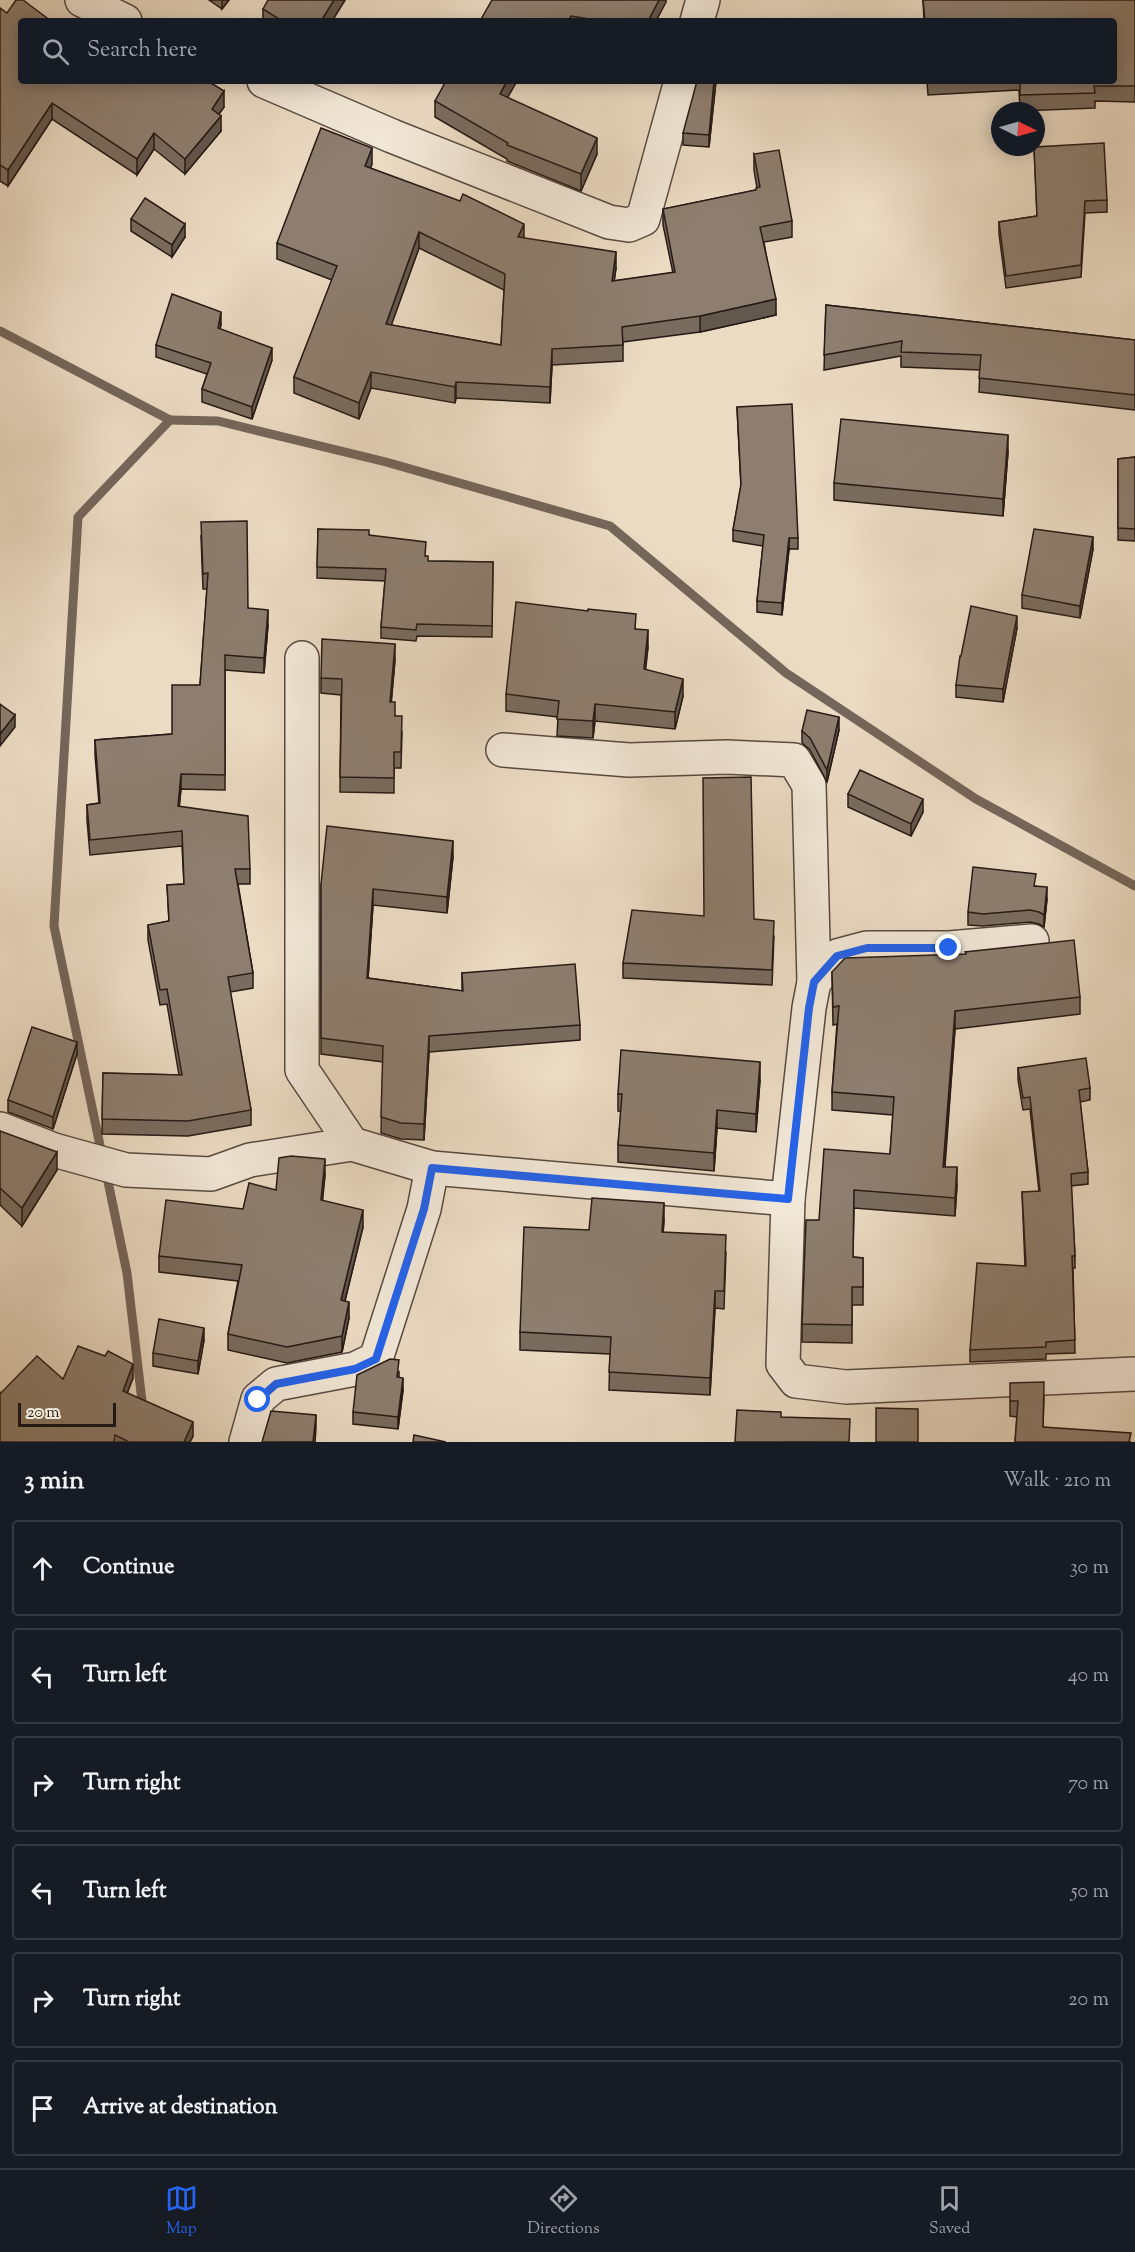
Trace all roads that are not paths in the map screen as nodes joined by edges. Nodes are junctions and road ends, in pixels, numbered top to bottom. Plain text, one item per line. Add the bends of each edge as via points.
1 (82, 0) edge
2 (703, 0) edge
3 (119, 18) edge
4 (698, 18) edge
5 (271, 84) edge
6 (680, 84) edge
7 (302, 658) dead end
8 (503, 750) dead end
9 (1032, 941) dead end
10 (814, 982) junction
11 (0, 1129) edge
12 (352, 1144) junction
13 (432, 1168) junction
14 (788, 1199) junction
15 (1135, 1374) edge
16 (246, 1442) edge

1 - 3 street
2 - 4 street
5 - 6 street via 609,222 629,225 643,219
7 - 12 street via 302,1070
8 - 10 street via 629,760 794,760 809,784
9 - 10 street via 949,948 867,948 837,956
10 - 14 street
11 - 12 street via 54,1150 126,1170 201,1174 250,1160
12 - 13 street
13 - 14 street
13 - 16 street via 424,1209 376,1359 355,1369 276,1384 258,1400
14 - 15 street via 783,1364 796,1381 846,1388

